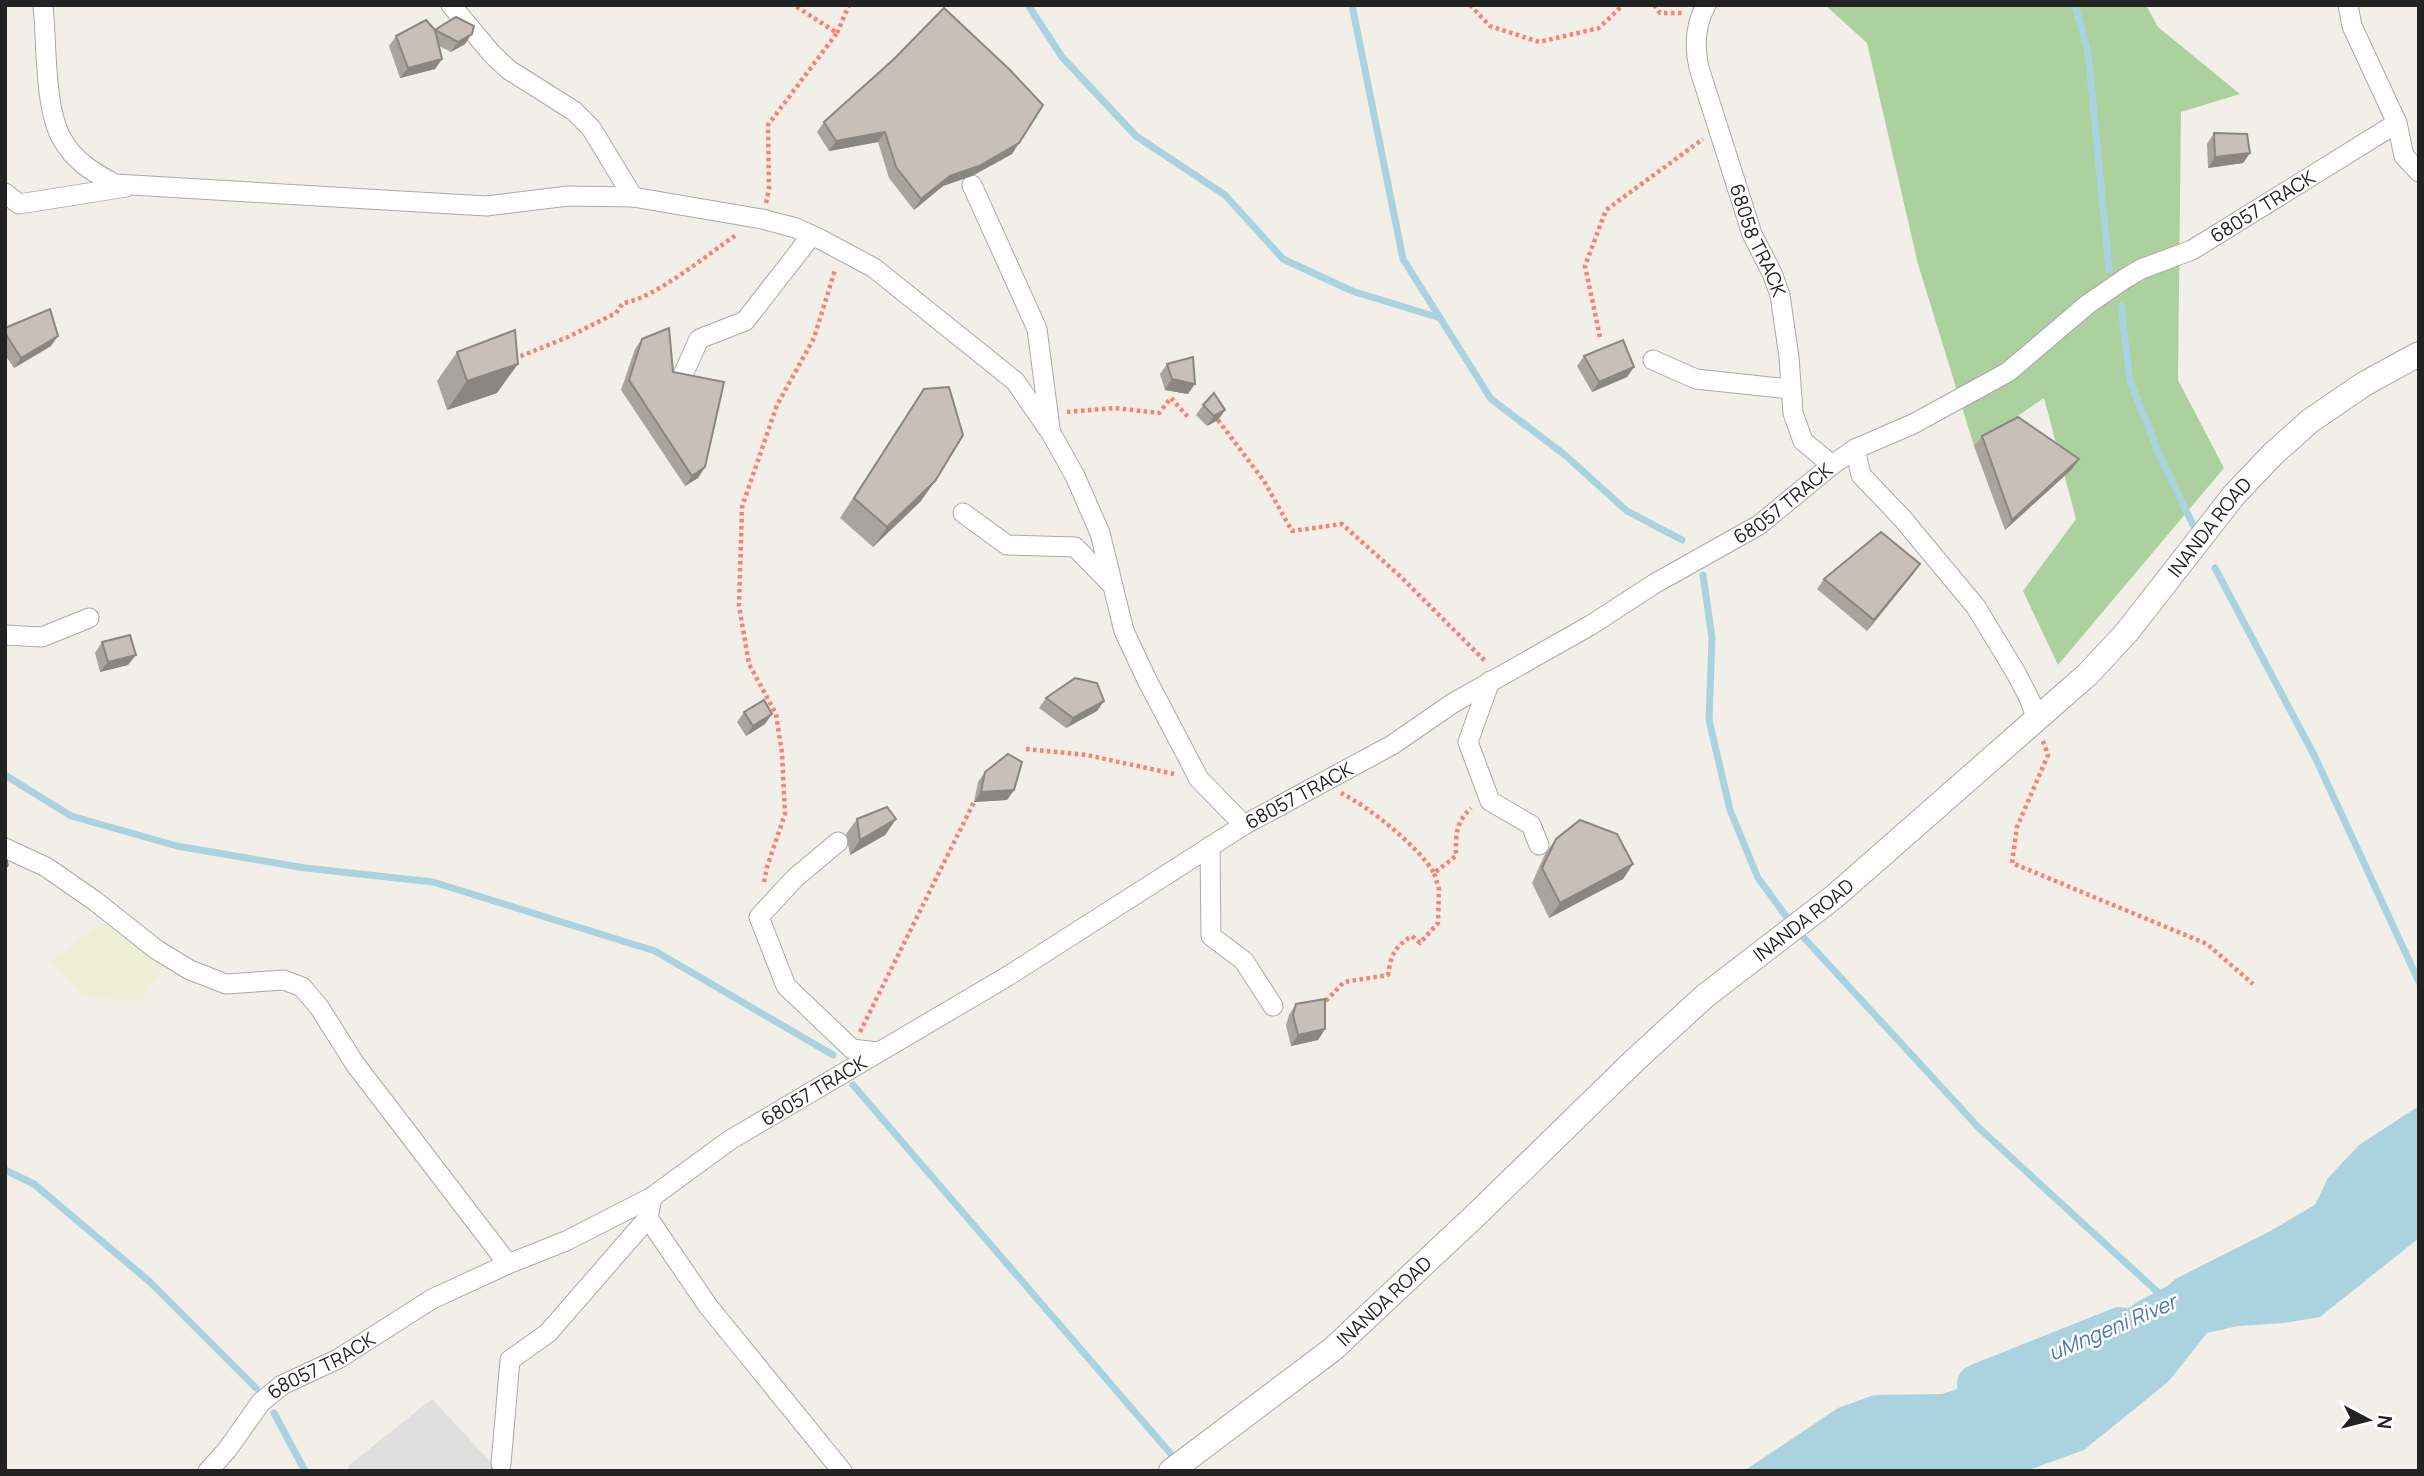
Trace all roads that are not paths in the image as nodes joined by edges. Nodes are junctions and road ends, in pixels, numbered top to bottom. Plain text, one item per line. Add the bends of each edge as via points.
1 (43, 5) edge
2 (451, 5) edge
3 (2348, 5) edge
4 (1704, 9) edge
5 (2397, 123) junction
6 (2419, 172) edge
7 (972, 185) dead end
8 (127, 186) junction
9 (5, 193) edge
10 (633, 197) junction
11 (812, 235) junction
12 (2419, 354) edge
13 (1653, 360) dead end
14 (682, 377) edge
15 (1790, 389) junction
16 (1049, 423) junction
17 (1854, 449) junction
18 (1832, 465) junction
19 (962, 513) dead end
20 (1111, 584) junction
21 (89, 618) dead end
22 (5, 635) edge
23 (1495, 679) junction
24 (2036, 720) junction
25 (1244, 825) junction
26 (838, 842) dead end
27 (1539, 845) dead end
28 (1210, 846) junction
29 (5, 848) edge
30 (1273, 1006) dead end
31 (877, 1052) junction
32 (652, 1197) junction
33 (648, 1218) junction
34 (508, 1264) junction
35 (501, 1464) dead end
36 (208, 1471) edge
37 (842, 1471) edge
38 (1171, 1471) edge

1 - 8 street via 49,91 61,138 92,172
2 - 10 street via 509,70 574,111 591,128
3 - 5 street via 2352,26
4 - 15 street, 68058 TRACK via 1695,51 1752,234 1780,295
5 - 6 street via 2404,156
5 - 17 street, 68057 TRACK via 2192,250 2120,282 2008,372 1913,424
7 - 16 street via 1037,329
8 - 9 street via 19,204
8 - 10 street via 486,206 568,196
10 - 11 street via 762,219
11 - 14 street via 745,321 699,339
11 - 16 street via 874,268 1015,381
12 - 24 street, INANDA ROAD via 2334,403 2273,454 2234,495 2127,632
13 - 15 street via 1696,379
15 - 18 street, 68058 TRACK via 1803,441
16 - 20 street via 1100,533
17 - 18 street, 68057 TRACK
17 - 24 street via 1861,475 1976,607 2030,699
18 - 23 street, 68057 TRACK via 1759,525
19 - 20 street via 1007,545 1075,547
20 - 25 street via 1124,631 1177,740 1199,779
21 - 22 street via 42,636
23 - 25 street, 68057 TRACK via 1392,745
23 - 27 street via 1468,742 1490,801 1531,825
24 - 38 street, INANDA ROAD via 1835,895 1705,996 1333,1349
25 - 28 street, 68057 TRACK
26 - 31 street via 759,917 786,986 852,1048
28 - 30 street via 1211,936 1244,961
28 - 31 street, 68057 TRACK via 1008,976
29 - 34 street via 46,867 190,970 226,984 284,980 302,987
31 - 32 street, 68057 TRACK via 730,1140
32 - 33 street
32 - 34 street, 68057 TRACK via 566,1241
33 - 35 street via 548,1333 510,1360
33 - 37 street via 708,1306
34 - 36 street, 68057 TRACK via 432,1299 338,1359 271,1392

